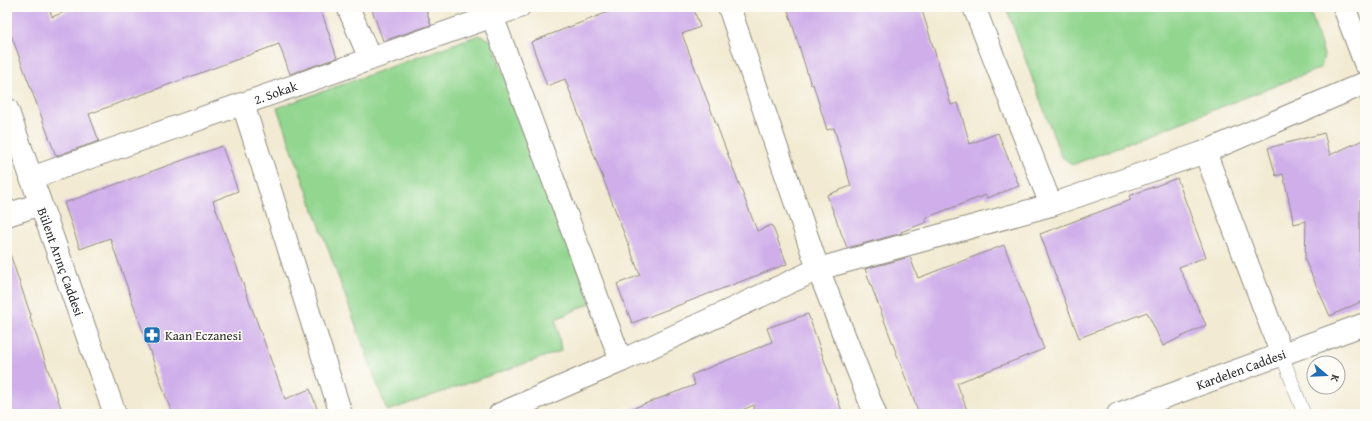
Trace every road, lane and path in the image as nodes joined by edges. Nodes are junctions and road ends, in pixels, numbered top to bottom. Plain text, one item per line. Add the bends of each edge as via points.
1 (348, 7) edge
2 (519, 7) edge
3 (729, 7) edge
4 (974, 7) edge
5 (1344, 7) edge
6 (492, 16) junction
7 (370, 59) junction
8 (1365, 63) edge
9 (1365, 83) edge
10 (242, 104) junction
11 (7, 109) edge
12 (1205, 152) junction
13 (31, 178) junction
14 (40, 204) junction
15 (1051, 205) junction
16 (7, 216) edge
17 (818, 269) junction
18 (1365, 324) edge
19 (1282, 355) junction
20 (622, 361) junction
21 (115, 414) edge
22 (341, 414) edge
23 (500, 414) edge
24 (875, 414) edge
25 (1118, 414) edge
26 (1304, 414) edge

1 - 7 street
2 - 6 street, 2. Sokak
3 - 17 street
4 - 15 street
5 - 8 street
6 - 7 street, 2. Sokak
6 - 20 street
7 - 10 street, 2. Sokak
9 - 12 street
10 - 13 street, 2. Sokak
10 - 22 street
11 - 13 street, Bülent Arınç Caddesi
12 - 15 street
12 - 19 street
13 - 14 street, Bülent Arınç Caddesi
14 - 16 street
14 - 21 street, Bülent Arınç Caddesi
15 - 17 street
17 - 20 street
17 - 24 street
18 - 19 street, Kardelen Caddesi
19 - 25 street, Kardelen Caddesi
19 - 26 lane
20 - 23 street

